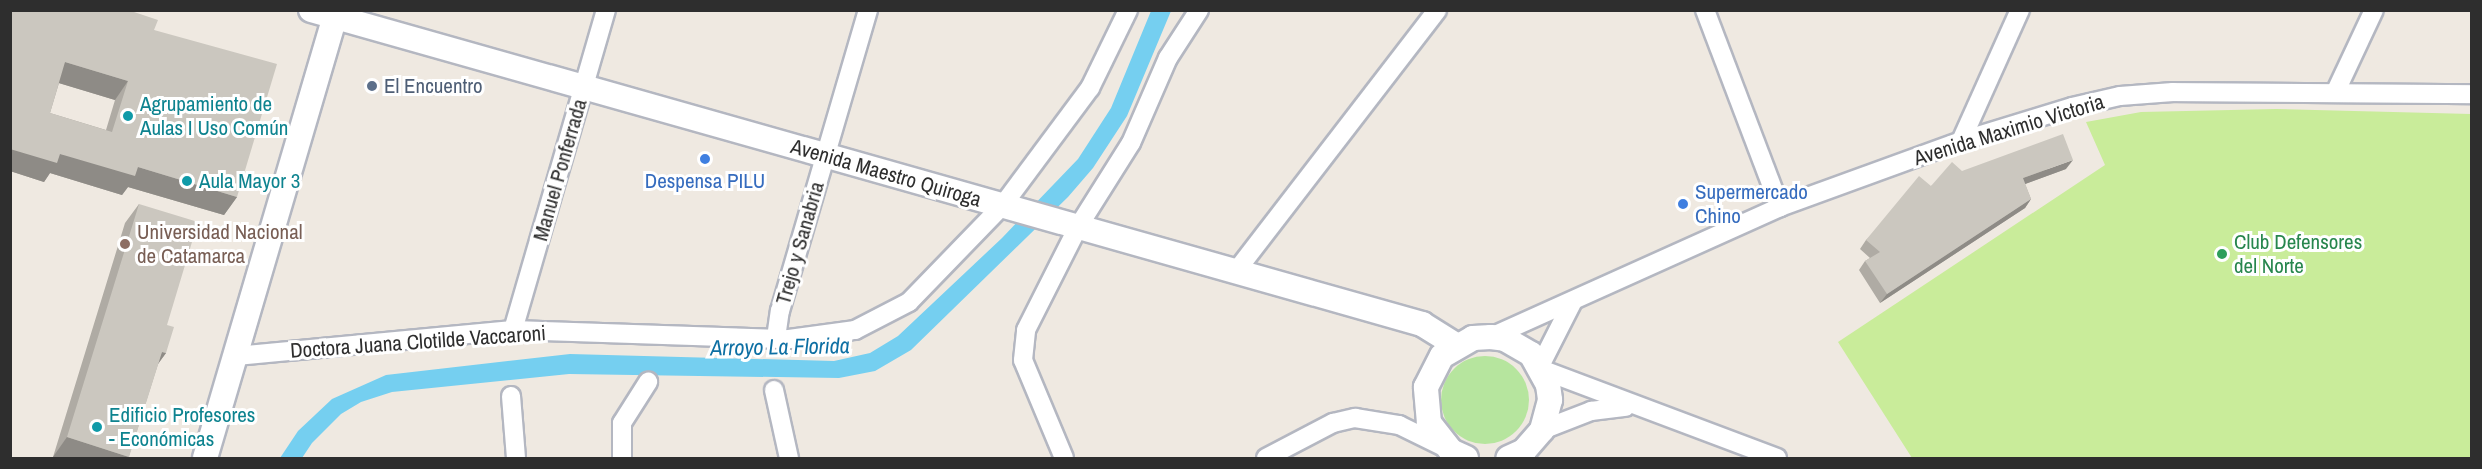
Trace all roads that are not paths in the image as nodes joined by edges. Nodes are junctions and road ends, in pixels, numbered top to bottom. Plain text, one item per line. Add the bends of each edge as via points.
1 (311, 10) edge
2 (606, 10) edge
3 (868, 10) edge
4 (1128, 10) edge
5 (1199, 10) edge
6 (1437, 10) edge
7 (1705, 10) edge
8 (2020, 10) edge
9 (2374, 10) edge
10 (336, 14) edge
11 (584, 87) junction
12 (2336, 91) junction
13 (2472, 94) edge
14 (1961, 141) junction
15 (825, 156) junction
16 (1780, 207) junction
17 (1011, 208) junction
18 (1069, 224) junction
19 (1237, 270) junction
20 (1574, 299) junction
21 (513, 330) junction
22 (1491, 337) junction
23 (776, 338) junction
24 (1456, 345) junction
25 (236, 356) junction
26 (1541, 368) junction
27 (648, 382) dead end
28 (774, 390) dead end
29 (511, 396) dead end
30 (1631, 406) junction
31 (1540, 441) edge
32 (1461, 456) edge
33 (205, 459) edge
34 (516, 459) edge
35 (622, 459) edge
36 (789, 459) edge
37 (1064, 459) edge
38 (1266, 459) edge
39 (1508, 459) edge
40 (1777, 459) edge

1 - 10 main road, Avenida Maestro Quiroga
2 - 11 street, Manuel Ponferrada
3 - 15 street, Trejo y Sanabria
4 - 17 street, Doctora Juana Clotilde Vaccaroni via 1090,88
5 - 18 street via 1168,58 1131,143
6 - 19 street
7 - 16 street
8 - 14 street
9 - 12 street
10 - 11 main road, Avenida Maestro Quiroga
10 - 25 main road
11 - 15 main road, Avenida Maestro Quiroga
11 - 21 street, Manuel Ponferrada
12 - 13 street, Avenida Maximio Victoria
12 - 14 street, Avenida Maximio Victoria via 2121,96
14 - 16 street, Avenida Maximio Victoria
15 - 17 main road, Avenida Maestro Quiroga
15 - 23 street, Trejo y Sanabria via 780,311
16 - 20 street, Avenida Maximio Victoria
17 - 18 main road, Avenida Maestro Quiroga
17 - 23 street, Doctora Juana Clotilde Vaccaroni via 909,302 855,330 816,337
18 - 19 main road, Avenida Maestro Quiroga
18 - 37 street via 1026,330 1023,360
19 - 24 main road, Avenida Maestro Quiroga via 1422,324
20 - 22 street, Avenida Maximio Victoria
20 - 26 street
21 - 23 street, Doctora Juana Clotilde Vaccaroni
21 - 25 street, Doctora Juana Clotilde Vaccaroni
22 - 24 main road
22 - 26 main road via 1519,345
24 - 32 main road via 1432,371 1425,405 1429,423
25 - 33 main road
26 - 30 street
26 - 31 main road via 1550,400
27 - 35 street via 622,423
28 - 36 street
29 - 34 street
30 - 31 street via 1591,411
30 - 40 street
31 - 39 main road
32 - 38 street via 1399,425 1355,418 1333,423

